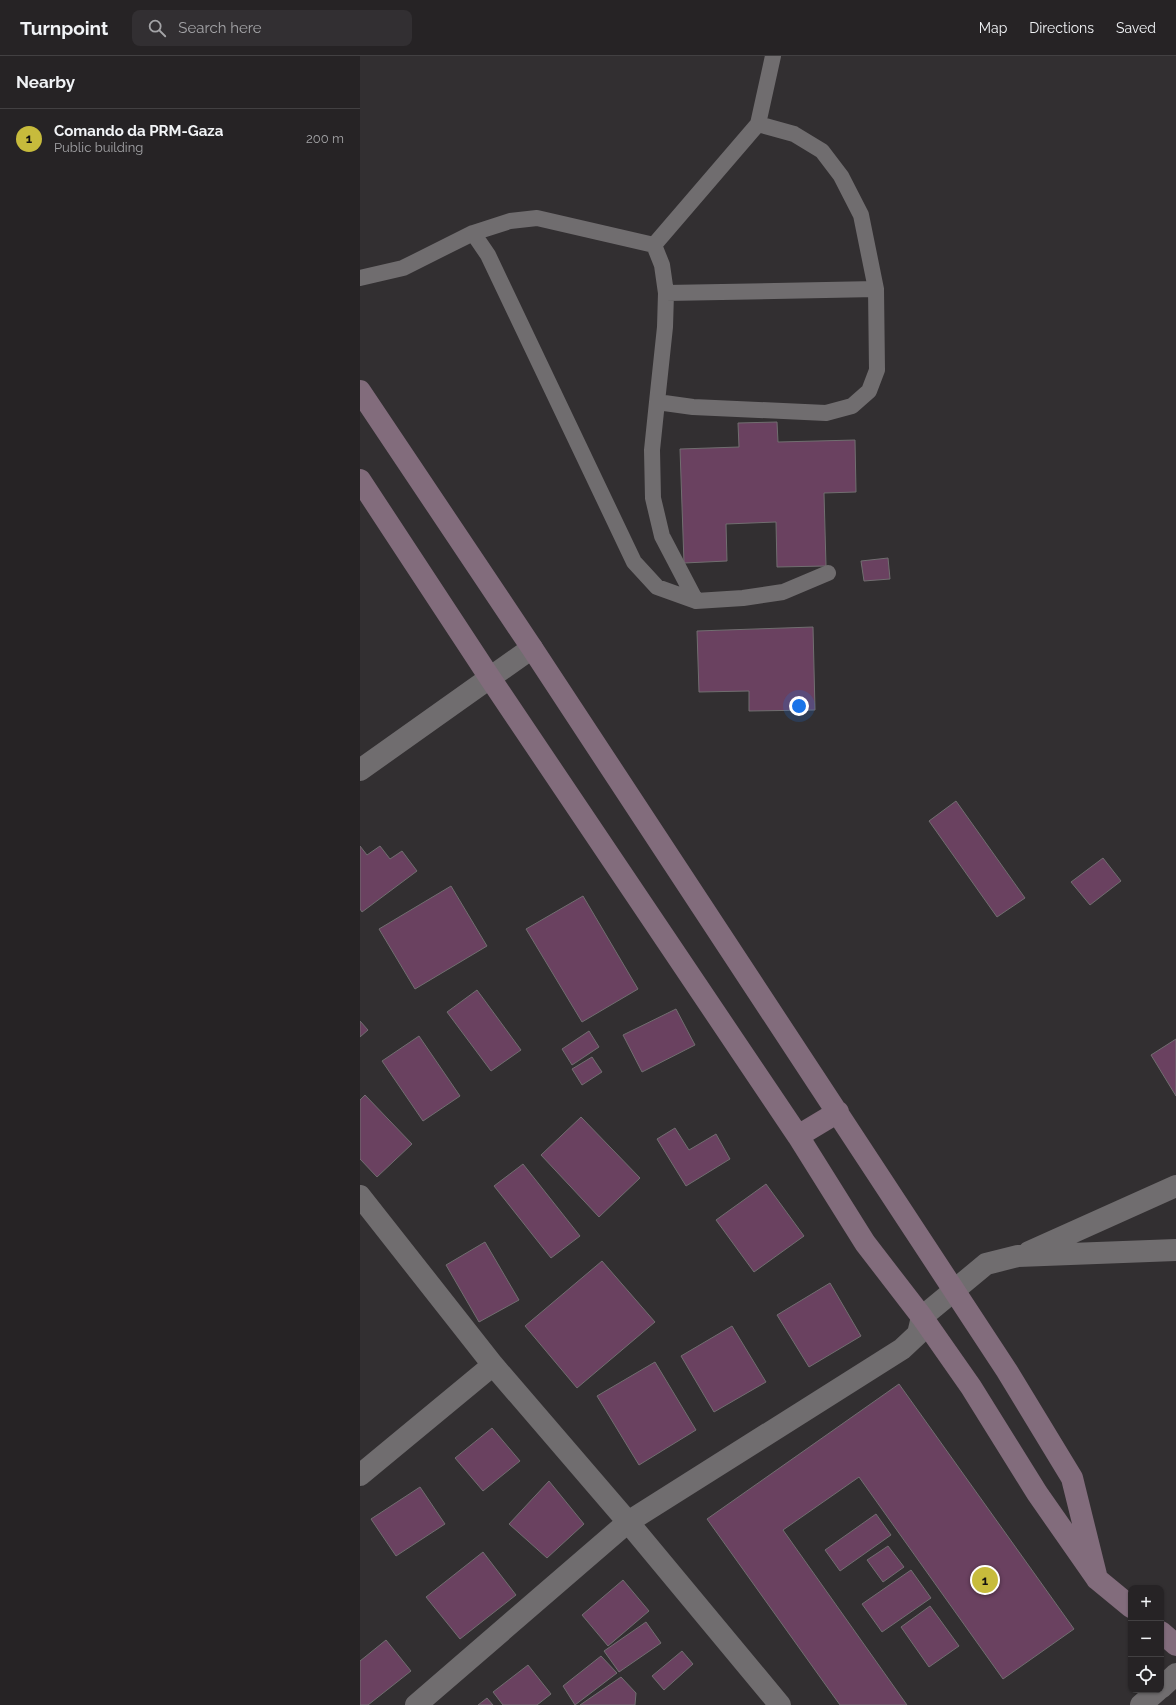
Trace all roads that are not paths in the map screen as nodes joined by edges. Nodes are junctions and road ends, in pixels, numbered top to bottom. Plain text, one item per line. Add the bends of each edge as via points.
1 (774, 56) edge
2 (758, 124) junction
3 (473, 233) junction
4 (654, 245) junction
5 (360, 278) edge
6 (876, 289) junction
7 (666, 293) junction
8 (360, 391) edge
9 (657, 402) junction
10 (360, 480) edge
11 (828, 573) dead end
12 (696, 601) junction
13 (532, 648) junction
14 (490, 678) junction
15 (360, 770) edge
16 (838, 1112) junction
17 (798, 1136) junction
18 (1176, 1186) edge
19 (360, 1196) edge
20 (1176, 1250) edge
21 (1018, 1256) junction
22 (954, 1292) junction
23 (922, 1317) junction
24 (493, 1365) junction
25 (360, 1475) edge
26 (628, 1522) junction
27 (1097, 1579) junction
28 (1128, 1605) edge
29 (1164, 1635) edge
30 (1176, 1645) edge
31 (1176, 1674) edge
32 (1164, 1685) edge
33 (1155, 1693) edge
34 (778, 1704) edge
35 (416, 1705) edge
36 (1141, 1705) edge

1 - 2 lane
2 - 4 lane
2 - 6 lane via 794,134 822,151 841,176 861,215
3 - 4 lane via 510,221 537,218
3 - 5 lane via 403,268
3 - 12 lane via 488,255 634,562 657,587
4 - 7 lane via 662,265
6 - 7 lane
6 - 9 lane via 877,370 869,391 852,406 826,413 693,407
7 - 9 lane
8 - 13 street
9 - 12 lane via 652,450 653,498 662,536
10 - 14 street
11 - 12 lane via 783,592
13 - 14 street
13 - 16 street
14 - 15 street
14 - 17 street
16 - 17 street
16 - 22 street
17 - 23 street via 865,1243
18 - 21 street
19 - 24 street
20 - 21 street
21 - 22 street via 986,1264
22 - 23 street
22 - 27 street via 1072,1478
23 - 26 street via 918,1334 902,1349
23 - 27 street via 1037,1493
24 - 25 street
24 - 26 street
26 - 34 street
26 - 35 street
27 - 28 street
29 - 30 street
31 - 32 street
33 - 36 street

